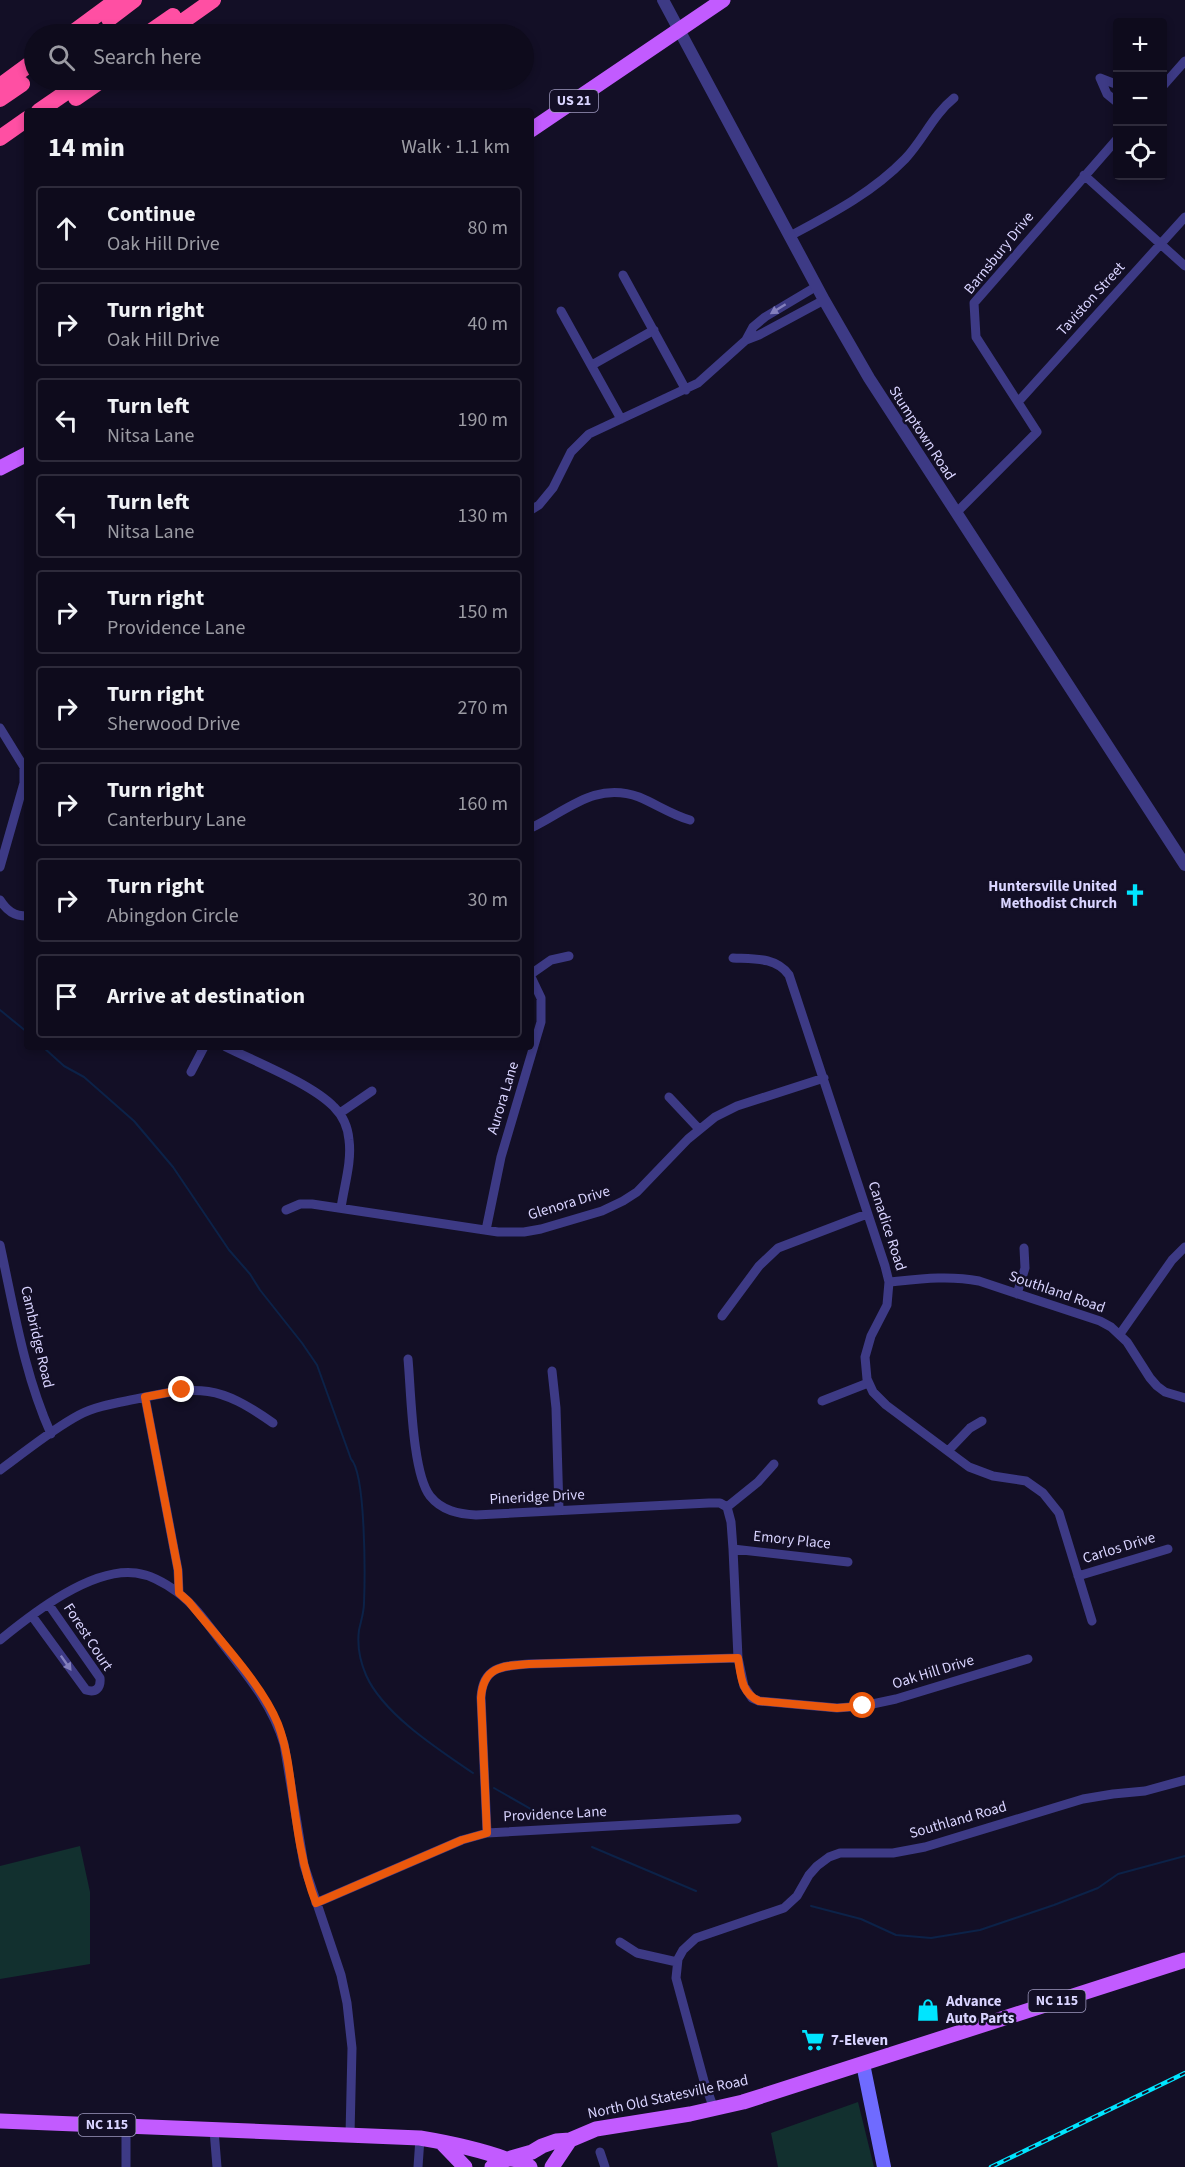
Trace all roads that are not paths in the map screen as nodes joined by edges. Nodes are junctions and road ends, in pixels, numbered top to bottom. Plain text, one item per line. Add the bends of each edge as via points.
1 (117, 0) edge
2 (134, 0) edge
3 (194, 0) edge
4 (213, 0) edge
5 (663, 0) edge
6 (723, 0) edge
7 (85, 24) edge
8 (102, 24) edge
9 (161, 24) edge
10 (179, 24) edge
11 (679, 30) junction
12 (1185, 62) edge
13 (24, 69) edge
14 (24, 82) edge
15 (1167, 82) edge
16 (1113, 84) edge
17 (0, 86) edge
18 (69, 90) edge
19 (88, 90) edge
20 (954, 98) dead end
21 (0, 99) edge
22 (1113, 99) edge
23 (43, 108) edge
24 (62, 108) edge
25 (24, 121) edge
26 (534, 128) edge
27 (24, 134) edge
28 (0, 138) edge
29 (1113, 143) edge
30 (0, 151) edge
31 (1084, 175) junction
32 (1185, 217) edge
33 (790, 236) junction
34 (1161, 244) junction
35 (1185, 266) edge
36 (624, 275) dead end
37 (817, 286) junction
38 (824, 300) junction
39 (561, 311) dead end
40 (654, 330) junction
41 (746, 340) junction
42 (592, 365) junction
43 (686, 390) junction
44 (1018, 402) junction
45 (621, 419) junction
46 (24, 456) edge
47 (0, 468) edge
48 (534, 507) edge
49 (956, 513) junction
50 (0, 728) edge
51 (690, 820) dead end
52 (534, 826) edge
53 (1185, 865) edge
54 (0, 867) edge
55 (0, 900) edge
56 (24, 916) edge
57 (569, 956) dead end
58 (733, 957) dead end
59 (534, 973) edge
60 (534, 982) edge
61 (534, 1046) edge
62 (202, 1050) edge
63 (232, 1050) edge
64 (533, 1050) edge
65 (191, 1072) dead end
66 (824, 1078) junction
67 (372, 1091) dead end
68 (669, 1098) dead end
69 (340, 1113) junction
70 (699, 1129) junction
71 (341, 1208) junction
72 (286, 1210) dead end
73 (867, 1214) junction
74 (486, 1230) junction
75 (0, 1245) edge
76 (1185, 1247) edge
77 (1024, 1248) dead end
78 (889, 1282) junction
79 (1017, 1294) junction
80 (722, 1316) dead end
81 (1120, 1334) junction
82 (408, 1359) dead end
83 (552, 1371) dead end
84 (868, 1383) junction
85 (145, 1397) junction
86 (1185, 1398) edge
87 (822, 1401) dead end
88 (982, 1421) dead end
89 (273, 1423) dead end
90 (51, 1434) junction
91 (948, 1451) junction
92 (774, 1464) dead end
93 (0, 1470) edge
94 (726, 1508) junction
95 (559, 1510) junction
96 (733, 1549) junction
97 (1168, 1549) dead end
98 (848, 1562) dead end
99 (1078, 1576) junction
100 (179, 1593) junction
101 (49, 1605) junction
102 (32, 1616) junction
103 (1092, 1621) dead end
104 (0, 1640) edge
105 (738, 1658) junction
106 (1028, 1659) dead end
107 (1185, 1780) edge
108 (737, 1819) dead end
109 (487, 1833) junction
110 (316, 1903) junction
111 (620, 1942) dead end
112 (1185, 1960) edge
113 (677, 1962) junction
114 (863, 2064) junction
115 (714, 2109) junction
116 (0, 2121) edge
117 (126, 2126) junction
118 (214, 2130) junction
119 (350, 2135) junction
120 (420, 2138) junction
121 (570, 2140) junction
122 (442, 2143) junction
123 (542, 2146) junction
124 (485, 2151) junction
125 (600, 2152) dead end
126 (509, 2158) junction
127 (126, 2167) edge
128 (216, 2167) edge
129 (418, 2167) edge
130 (465, 2167) edge
131 (492, 2167) edge
132 (530, 2167) edge
133 (552, 2167) edge
134 (605, 2167) edge
135 (884, 2167) edge

1 - 7 highway
2 - 8 highway
3 - 9 highway
4 - 10 highway
5 - 11 street, Stumptown Road
6 - 11 main road, US 21
11 - 26 main road, US 21
11 - 33 street, Stumptown Road
12 - 15 street
13 - 17 highway
14 - 21 highway
16 - 22 street via 1100,78
18 - 23 highway
19 - 24 highway
20 - 33 street via 942,107 906,158 887,175 845,206
25 - 28 highway
27 - 30 highway
29 - 31 street, Barnsbury Drive
31 - 34 street
31 - 44 street, Barnsbury Drive via 974,303 976,337
32 - 34 street, Taviston Street
33 - 37 street, Stumptown Road
34 - 35 street
34 - 44 street, Taviston Street
36 - 40 street
37 - 38 street, Stumptown Road
37 -> 41 street via 765,317
38 - 41 street
38 - 49 street, Stumptown Road
39 - 42 street
40 - 42 street
40 - 43 street
41 - 43 street
42 - 45 street
43 - 45 street
44 - 49 street, Barnsbury Drive via 1037,432
45 - 48 street via 589,434 576,445 553,488
46 - 47 main road
49 - 53 street, Stumptown Road
50 - 54 street via 24,767 24,783
51 - 52 street via 635,796 610,794 584,798
55 - 56 street via 9,912
57 - 59 street via 551,960
58 - 66 street, Canadice Road via 772,962 789,975
60 - 61 street, Aurora Lane via 543,1008
62 - 65 street
63 - 69 street via 310,1089
64 - 74 street, Aurora Lane via 501,1157
66 - 70 street, Glenora Drive via 726,1111
66 - 73 street, Canadice Road
67 - 69 street
68 - 70 street
69 - 71 street via 350,1140
70 - 74 street, Glenora Drive via 638,1192 623,1202 541,1229 512,1233
71 - 72 street, Glenora Drive via 300,1203
71 - 74 street, Glenora Drive
73 - 78 street, Canadice Road
73 - 80 street via 778,1248 759,1266
75 - 90 street, Cambridge Road via 29,1376
76 - 81 street
77 - 79 street via 1025,1268
78 - 79 street, Southland Road via 965,1278
78 - 84 street, Canadice Road via 887,1305 865,1357
79 - 81 street, Southland Road via 1101,1321
81 - 86 street, Southland Road via 1157,1386
82 - 95 street, Pineridge Drive via 417,1453 424,1486 432,1498 446,1509 465,1515
83 - 95 street
84 - 87 street
84 - 91 street via 886,1405
85 - 89 street via 182,1390 214,1392 246,1404
85 - 90 street via 89,1411
85 - 100 street
88 - 91 street
90 - 93 street
91 - 99 street via 981,1473 1019,1479 1043,1493 1059,1513
92 - 94 street
94 - 95 street, Pineridge Drive via 720,1503 709,1503
94 - 96 street, Oak Hill Drive
96 - 98 street, Emory Place
96 - 105 street, Oak Hill Drive
97 - 99 street, Carlos Drive
99 - 103 street
100 - 101 street via 144,1575 120,1573 96,1578
100 - 110 street via 250,1678 278,1725 304,1865
101 - 102 street
102 -> 101 street, Forest Court via 86,1690 97,1689 100,1678
102 - 104 street
105 - 106 street, Oak Hill Drive via 744,1686 752,1698 837,1708 872,1705
105 - 109 street via 529,1664 491,1672 483,1682 481,1698
107 - 113 street, Southland Road via 1145,1791 1083,1799 925,1847 893,1853 840,1853 817,1866 787,1906 696,1938
108 - 109 street, Providence Lane
109 - 110 street, Providence Lane
110 - 119 street via 341,1975 348,2012 352,2048
111 - 113 street via 637,1953
112 - 114 main road, North Old Statesville Road / NC 115
113 - 115 street via 678,1985
114 - 115 main road, North Old Statesville Road / NC 115
114 - 135 main road
115 - 121 main road, North Old Statesville Road / NC 115 via 596,2129
116 - 117 main road, North Old Statesville Road / NC 115
117 - 118 main road, North Old Statesville Road / NC 115
117 - 127 street
118 - 119 main road, North Old Statesville Road / NC 115
118 - 128 street
119 - 120 main road, North Old Statesville Road / NC 115
120 - 122 main road, North Old Statesville Road / NC 115
120 - 129 street
121 - 123 main road, North Old Statesville Road / NC 115
121 - 133 main road
122 - 124 main road, North Old Statesville Road
122 - 130 main road
123 - 124 main road, North Old Statesville Road / NC 115
123 - 126 main road, North Old Statesville Road
124 - 126 main road, North Old Statesville Road via 490,2156
125 - 134 street
126 - 131 main road
126 - 132 main road

